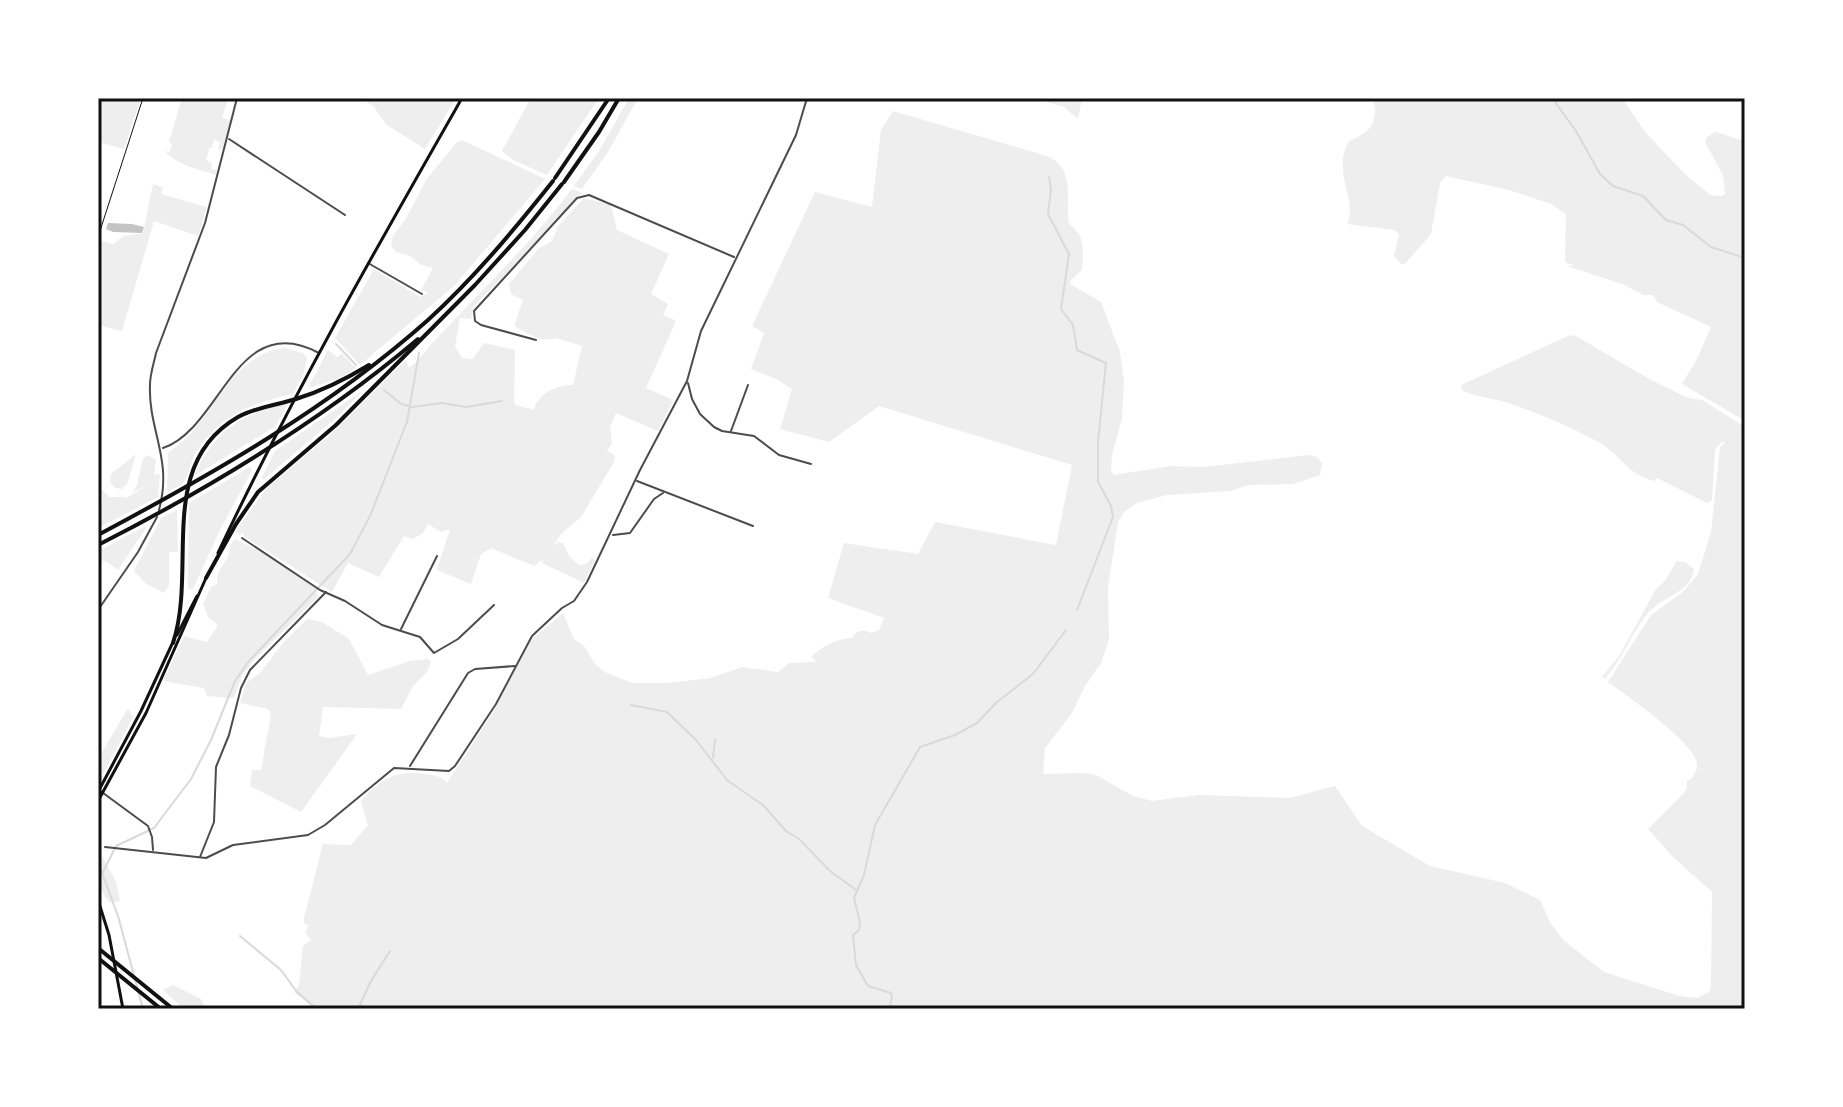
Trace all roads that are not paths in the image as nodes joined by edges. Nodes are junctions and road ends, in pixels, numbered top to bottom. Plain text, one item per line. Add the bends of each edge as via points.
1 (237, 98) edge
2 (462, 98) edge
3 (609, 98) edge
4 (619, 98) edge
5 (807, 98) edge
6 (228, 138) junction
7 (345, 215) dead end
8 (737, 258) junction
9 (368, 263) junction
10 (422, 294) dead end
11 (444, 316) junction
12 (536, 340) dead end
13 (404, 341) junction
14 (320, 353) junction
15 (687, 381) junction
16 (748, 385) dead end
17 (731, 432) junction
18 (162, 449) junction
19 (811, 464) dead end
20 (636, 481) junction
21 (665, 493) junction
22 (753, 526) dead end
23 (98, 535) edge
24 (611, 535) junction
25 (242, 538) dead end
26 (98, 545) edge
27 (437, 556) dead end
28 (206, 578) junction
29 (326, 592) junction
30 (494, 605) dead end
31 (98, 610) edge
32 (401, 630) junction
33 (173, 643) junction
34 (516, 666) junction
35 (409, 767) junction
36 (100, 792) edge
37 (98, 801) edge
38 (105, 847) dead end
39 (153, 851) junction
40 (200, 858) junction
41 (98, 900) edge
42 (98, 948) edge
43 (98, 958) edge
44 (123, 1009) edge
45 (161, 1009) edge
46 (173, 1009) edge

1 - 6 street
2 - 9 main road
3 - 13 highway via 554,180 481,267
4 - 11 highway via 563,183 496,264
5 - 8 street via 796,135
6 - 7 street
6 - 18 street via 200,238 154,363 150,384
8 - 12 street via 589,195 577,198 474,311 481,325
8 - 15 street via 701,331
9 - 10 street
9 - 14 main road
11 - 26 highway via 367,381 260,454
11 - 28 highway via 336,425 258,492
13 - 23 highway via 217,471
13 - 33 highway via 326,388 238,417 211,439 187,486 182,605
14 - 18 street via 282,344 256,352 185,435
14 - 28 main road
15 - 17 street via 700,414 714,427
15 - 20 street
16 - 17 street
17 - 19 street via 754,436 779,455
18 - 31 street via 160,508 145,541
20 - 21 street
20 - 24 street
21 - 22 street
21 - 24 street via 654,499 630,533
24 - 34 street via 574,601 532,636
25 - 29 street
27 - 32 street
28 - 33 main road
28 - 36 main road via 146,713
29 - 32 street via 382,625
29 - 40 street via 250,670 241,688 216,767 214,822
30 - 32 street via 439,652
33 - 36 main road
34 - 35 street via 468,673
34 - 35 street via 455,766 449,771
35 - 40 street via 394,768 308,835 233,845
36 - 37 main road
36 - 39 street via 148,826
38 - 39 street
39 - 40 street
41 - 44 main road
42 - 46 highway
43 - 45 highway

